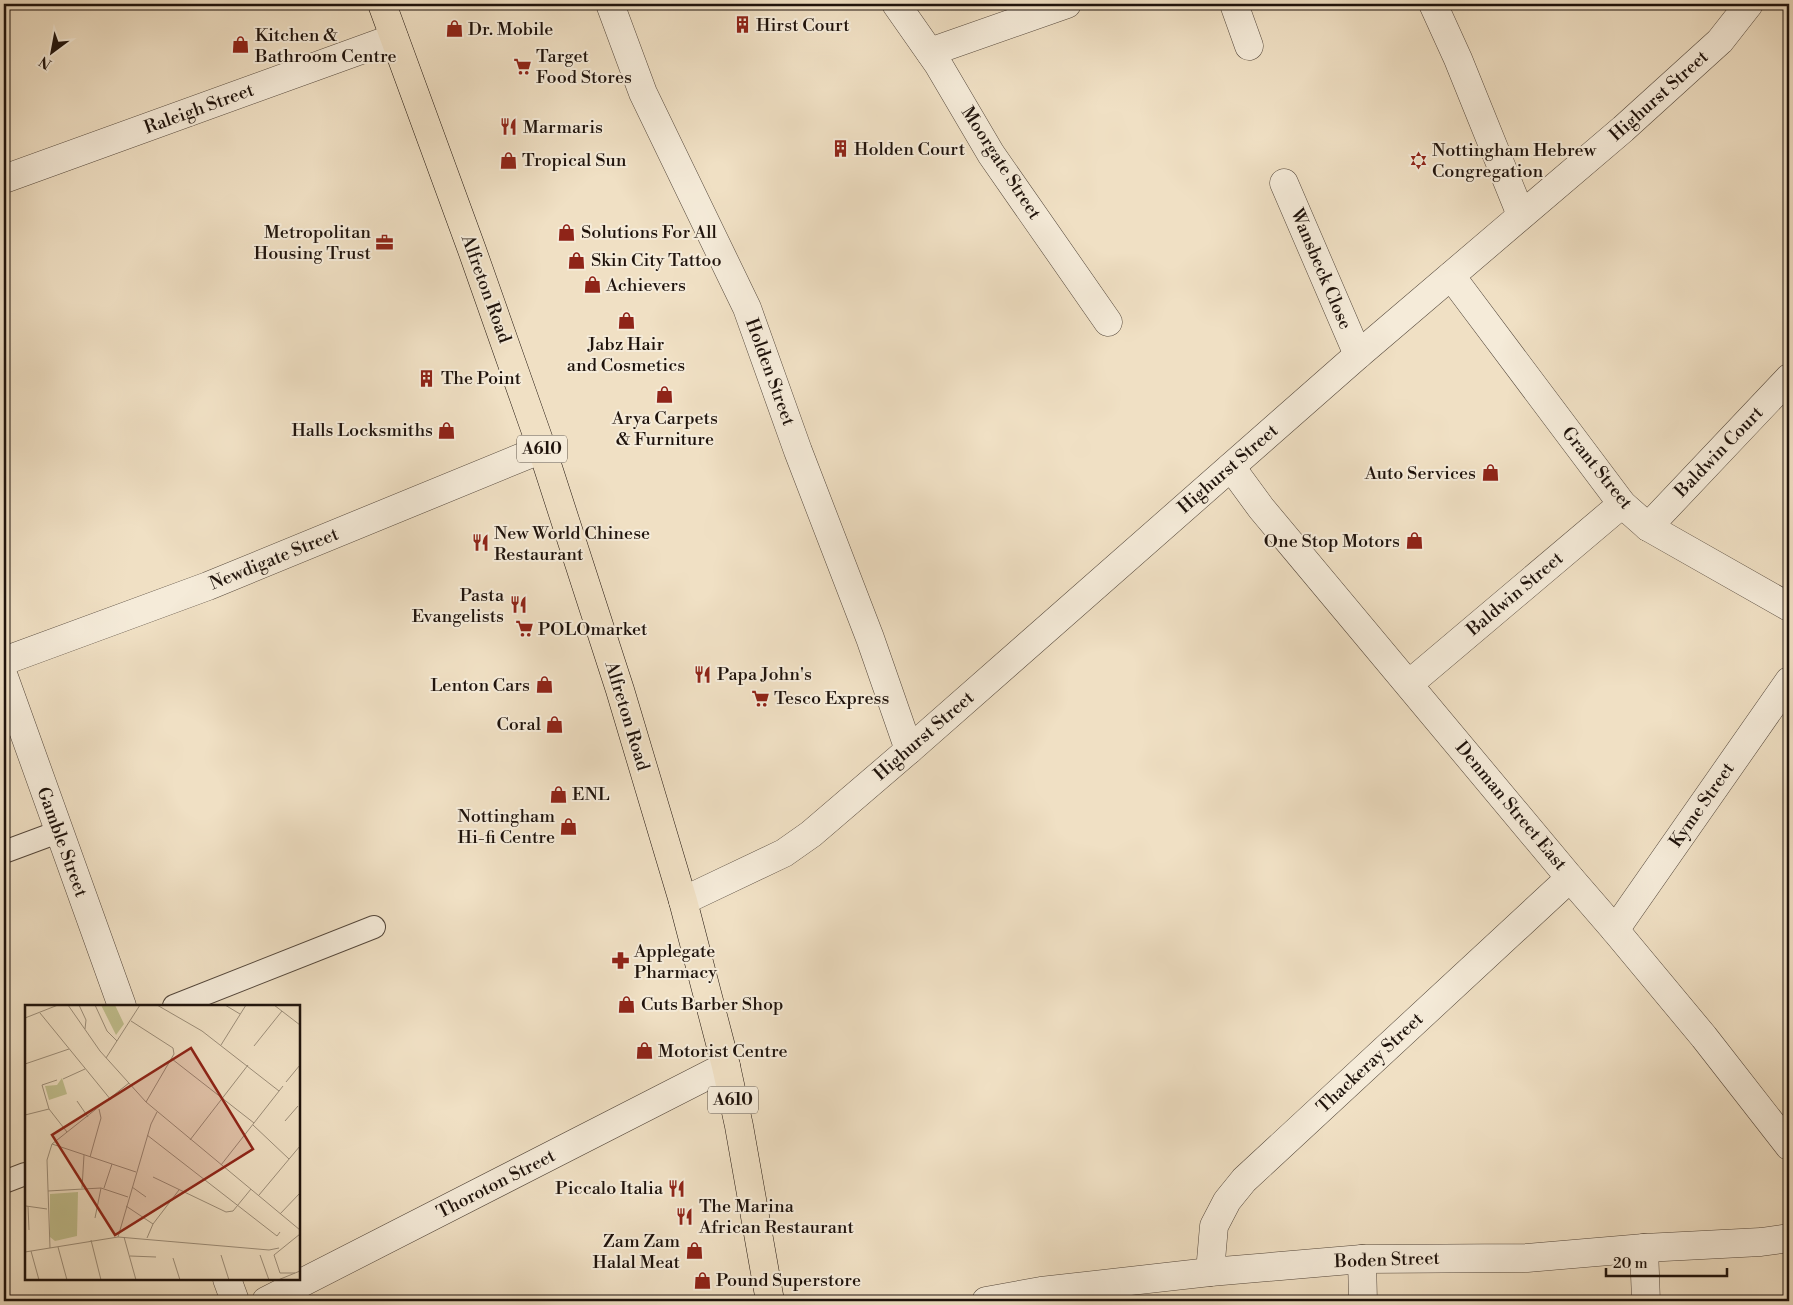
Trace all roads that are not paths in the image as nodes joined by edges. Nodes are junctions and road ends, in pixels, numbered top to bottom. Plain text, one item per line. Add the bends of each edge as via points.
1 (382, 4) edge
2 (610, 4) edge
3 (896, 4) edge
4 (1067, 4) edge
5 (1234, 4) edge
6 (1433, 4) edge
7 (1749, 4) edge
8 (394, 38) junction
9 (1249, 46) dead end
10 (930, 52) junction
11 (4, 179) edge
12 (1284, 183) dead end
13 (1522, 215) junction
14 (1450, 276) junction
15 (1108, 322) dead end
16 (1358, 355) junction
17 (1789, 378) edge
18 (542, 449) junction
19 (1231, 468) junction
20 (1622, 504) junction
21 (1648, 526) junction
22 (1789, 607) edge
23 (4, 661) edge
24 (4, 677) edge
25 (1789, 681) edge
26 (1409, 684) junction
27 (909, 750) junction
28 (58, 832) junction
29 (4, 852) edge
30 (1570, 878) junction
31 (683, 901) junction
32 (374, 927) dead end
33 (1615, 930) junction
34 (122, 1005) edge
35 (177, 1005) edge
36 (726, 1066) junction
37 (1789, 1146) edge
38 (25, 1174) edge
39 (4, 1182) edge
40 (1789, 1238) edge
41 (1644, 1248) junction
42 (1362, 1259) junction
43 (1210, 1272) junction
44 (227, 1280) edge
45 (1042, 1296) edge
46 (235, 1301) edge
47 (266, 1301) edge
48 (770, 1301) edge
49 (986, 1301) edge
50 (1364, 1301) edge
51 (1646, 1301) edge

1 - 8 main road, Alfreton Road / A610
2 - 27 street, Holden Street via 643,93 747,308
3 - 10 street, Moorgate Street
4 - 10 street
5 - 9 street
6 - 13 street
7 - 13 street, Highurst Street via 1713,47 1575,172
8 - 11 street, Raleigh Street
8 - 18 main road, Alfreton Road / A610
10 - 15 street, Moorgate Street via 991,154
12 - 16 street, Wansbeck Close
13 - 14 street, Highurst Street
14 - 16 street, Highurst Street
14 - 20 street, Grant Street
16 - 19 street, Highurst Street
17 - 21 street, Baldwin Court
18 - 23 street, Newdigate Street via 208,586
18 - 31 main road, Alfreton Road / A610 via 620,690
19 - 26 street, Denman Street East
19 - 27 street, Highurst Street
20 - 21 street, Grant Street
20 - 26 street, Baldwin Street
21 - 22 street, Grant Street
24 - 28 street, Gamble Street
25 - 33 street, Kyme Street
26 - 30 street, Denman Street East
27 - 31 street, Highurst Street via 811,834 784,853
28 - 29 lane
28 - 34 street, Gamble Street
30 - 33 street, Denman Street East
30 - 43 street, Thackeray Street via 1244,1180 1227,1201 1214,1226
31 - 36 main road, Alfreton Road / A610
32 - 35 lane
33 - 37 street, Denman Street East
36 - 47 street, Thoroton Street
36 - 48 main road, Alfreton Road / A610
38 - 39 lane
40 - 41 street, Boden Street
41 - 42 street, Boden Street via 1527,1258
41 - 51 street
42 - 43 street, Boden Street
42 - 50 street
43 - 45 street, Boden Street
44 - 46 street
45 - 49 street, Boden Street

